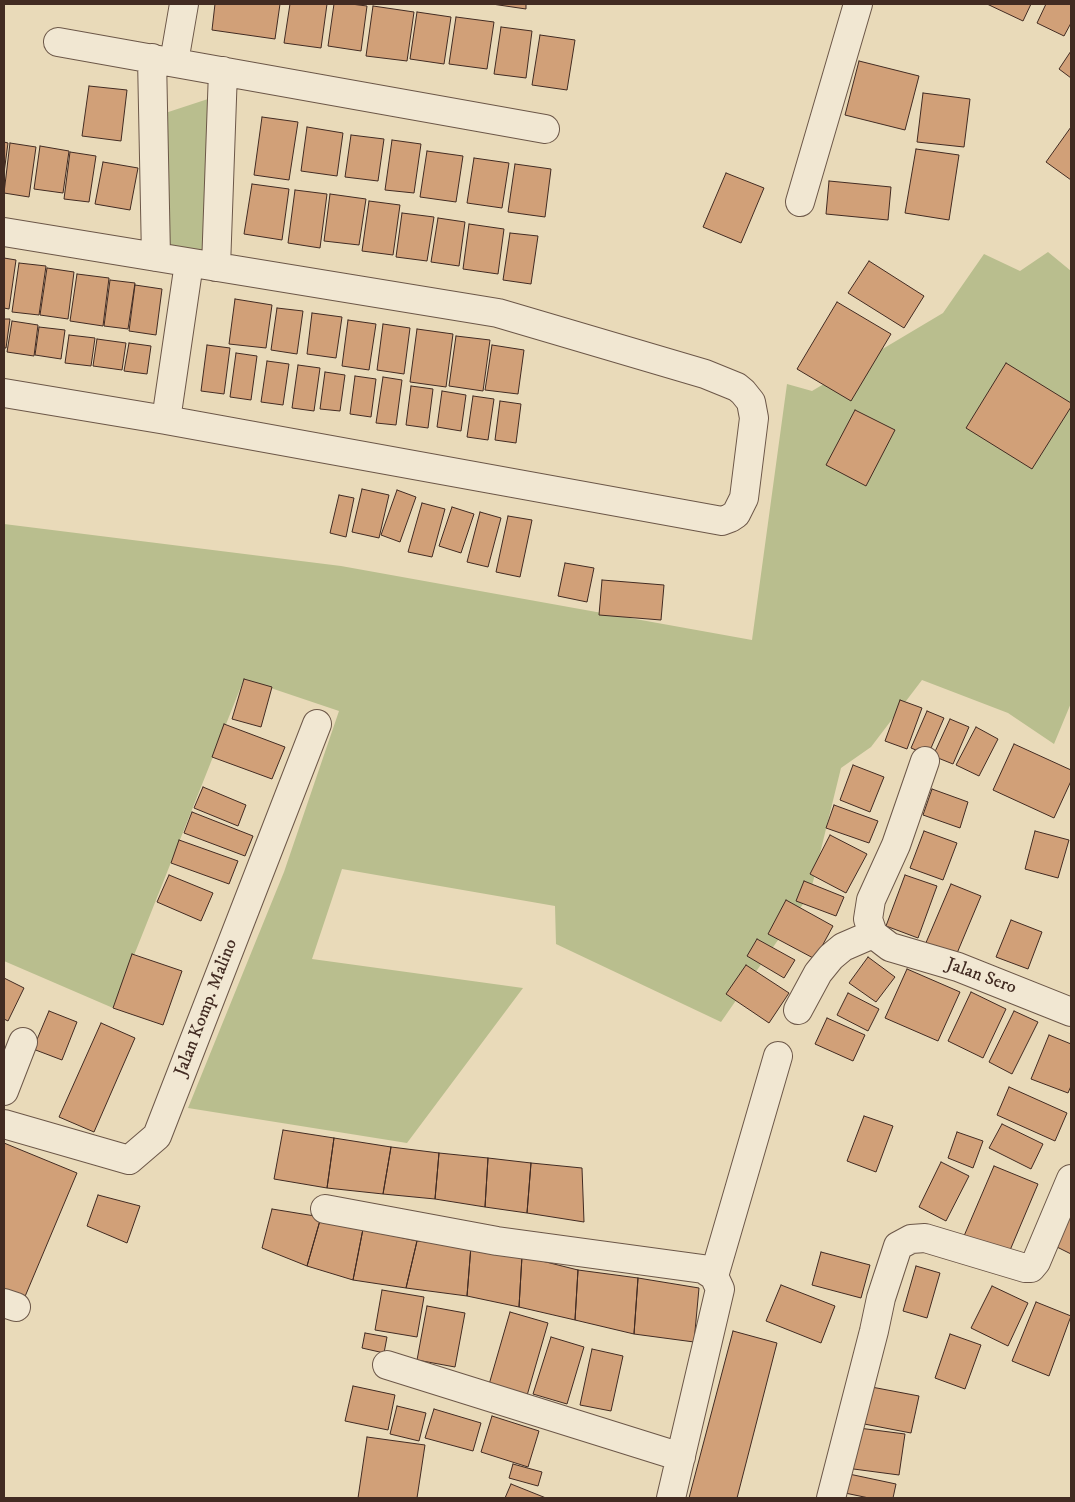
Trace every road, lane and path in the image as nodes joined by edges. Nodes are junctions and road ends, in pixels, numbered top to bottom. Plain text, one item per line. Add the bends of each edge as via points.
1 (184, 4) edge
2 (858, 4) edge
3 (58, 42) dead end
4 (163, 60) junction
5 (223, 71) junction
6 (545, 129) dead end
7 (800, 202) dead end
8 (4, 232) edge
9 (156, 257) junction
10 (189, 263) junction
11 (216, 267) junction
12 (4, 393) edge
13 (166, 420) junction
14 (317, 724) dead end
15 (924, 761) dead end
16 (882, 941) junction
17 (798, 1010) dead end
18 (1071, 1012) edge
19 (22, 1042) dead end
20 (778, 1056) dead end
21 (4, 1091) edge
22 (4, 1124) edge
23 (1071, 1179) edge
24 (325, 1209) dead end
25 (714, 1276) junction
26 (387, 1365) dead end
27 (681, 1457) junction
28 (671, 1498) edge
29 (831, 1498) edge

1 - 4 street
2 - 7 street
3 - 4 street
4 - 5 street
4 - 9 street
5 - 6 street
5 - 11 street
8 - 9 street
9 - 10 street
10 - 11 street
10 - 13 street
11 - 13 street via 498,313 736,386 751,402 754,418 744,498 736,514 722,521
12 - 13 street
14 - 22 street, Jalan Komp. Malino via 157,1136 129,1160
15 - 16 street via 896,845 871,900 868,919
16 - 17 street via 843,947 818,973
16 - 18 street, Jalan Sero
19 - 21 street
20 - 25 street
23 - 29 street via 1031,1268 925,1238 911,1239 898,1246 881,1298
24 - 25 street via 497,1241 703,1269
25 - 27 street via 720,1289
26 - 27 street
27 - 28 street

